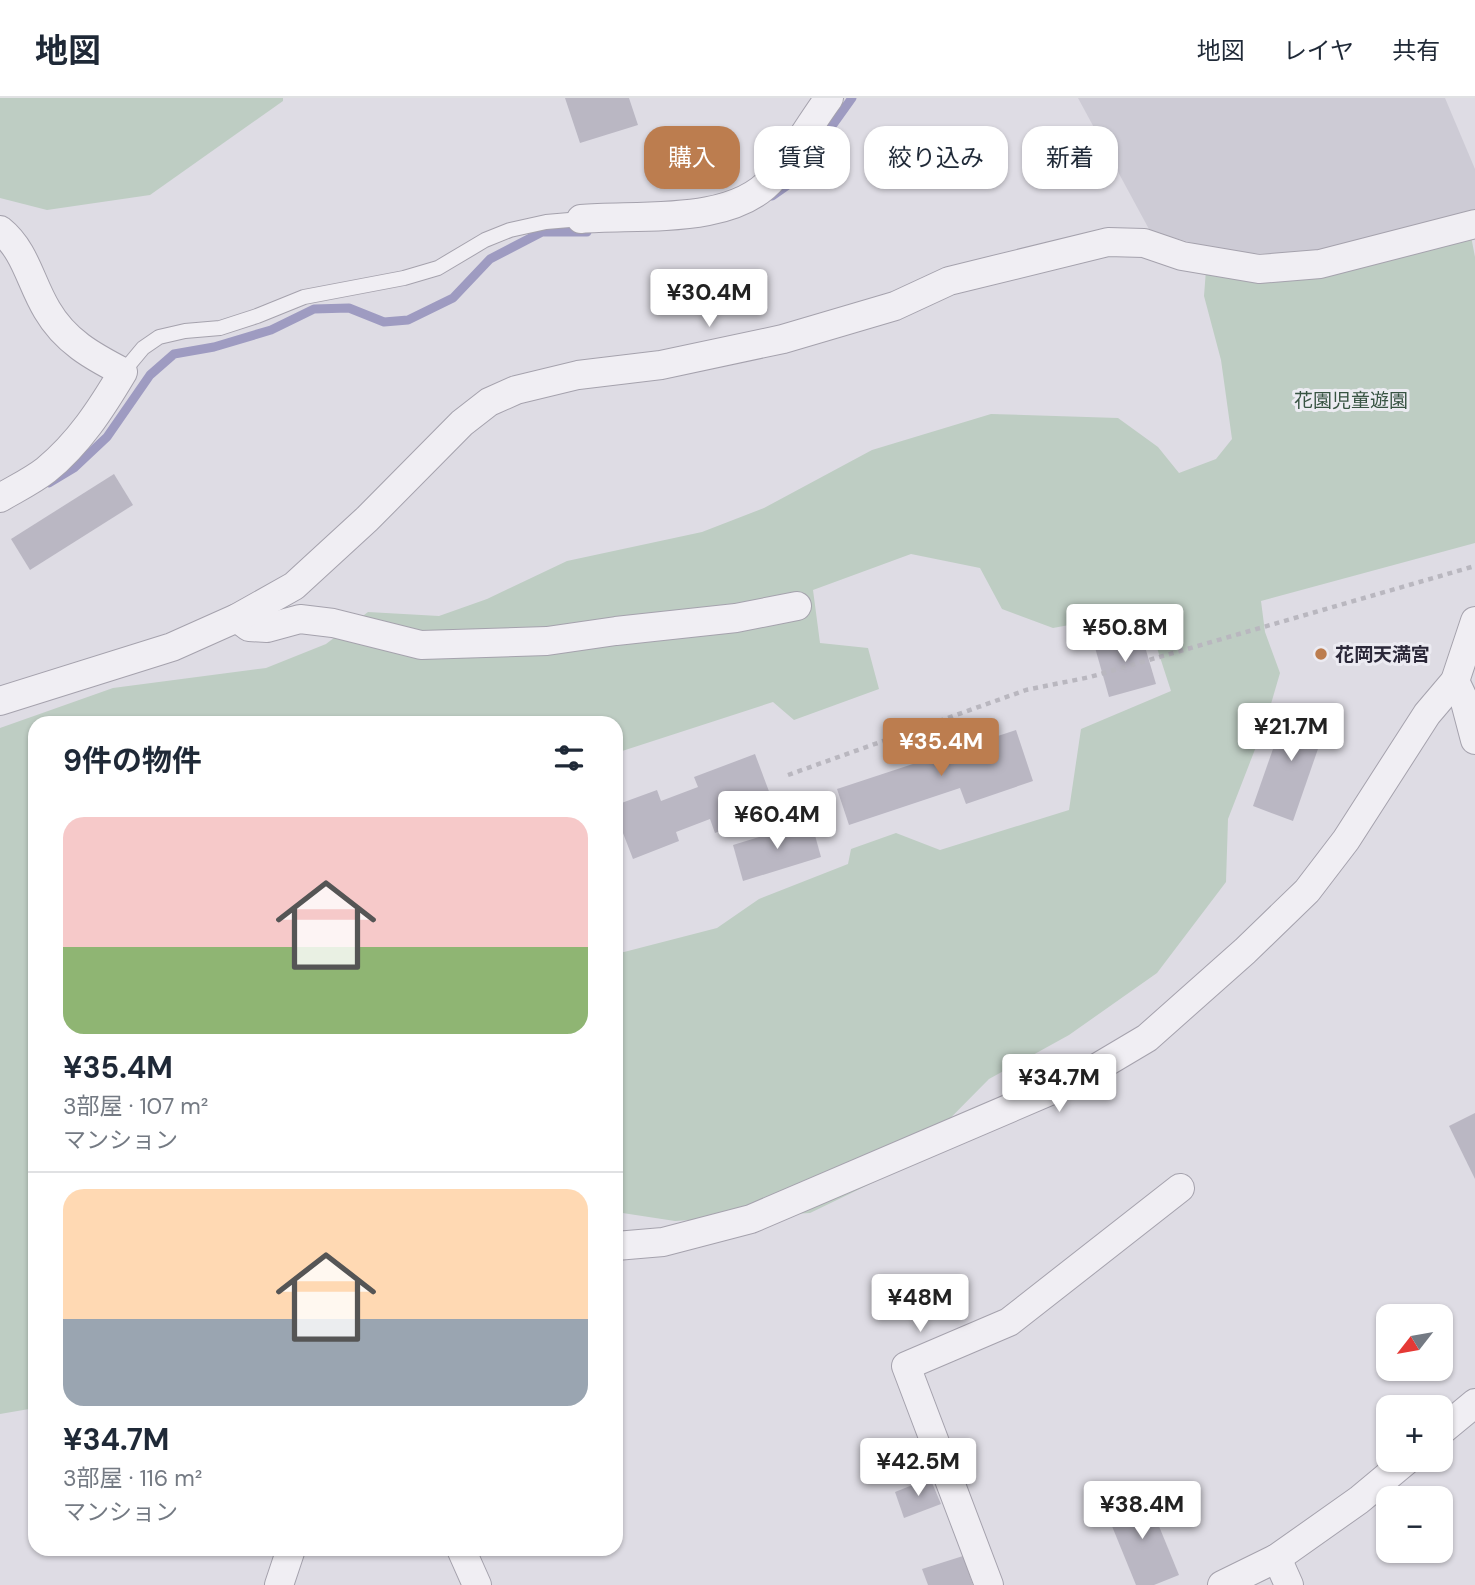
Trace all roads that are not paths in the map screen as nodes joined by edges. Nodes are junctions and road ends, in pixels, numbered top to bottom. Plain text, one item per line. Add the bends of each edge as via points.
1 (829, 98) edge
2 (581, 219) joint
3 (1475, 224) edge
4 (0, 230) edge
5 (122, 372) junction
6 (0, 498) edge
7 (797, 606) dead end
8 (237, 618) junction
9 (1475, 621) edge
10 (1455, 681) junction
11 (0, 701) edge
12 (1475, 740) edge
13 (1180, 1188) dead end
14 (623, 1245) edge
15 (1475, 1403) edge
16 (1453, 1421) edge
17 (1393, 1472) edge
18 (289, 1556) edge
19 (464, 1556) edge
20 (1277, 1558) junction
21 (279, 1585) edge
22 (477, 1585) edge
23 (989, 1585) edge
24 (1222, 1585) edge
25 (1289, 1585) edge

1 - 2 street via 772,180 752,195 727,207 690,214
2 - 5 lane via 510,230 438,268 404,278 304,297 220,328 159,337
3 - 8 street via 1320,264 1258,269 1182,256 1144,243 1108,242 949,281 895,306 783,339 516,390 489,402 462,423 294,586
4 - 5 street via 14,242 47,311 69,340
5 - 6 street via 82,435 45,470
7 - 8 street via 547,641 421,645 333,623 300,619 267,628 249,626
8 - 11 street via 172,647
9 - 10 street
10 - 12 street
10 - 14 street via 1427,714 1307,891 1147,1038 1078,1079 751,1219 663,1242
13 - 23 street via 1009,1322 906,1366
15 - 16 street
17 - 20 street
18 - 21 street
19 - 22 street
20 - 24 street
20 - 25 street

